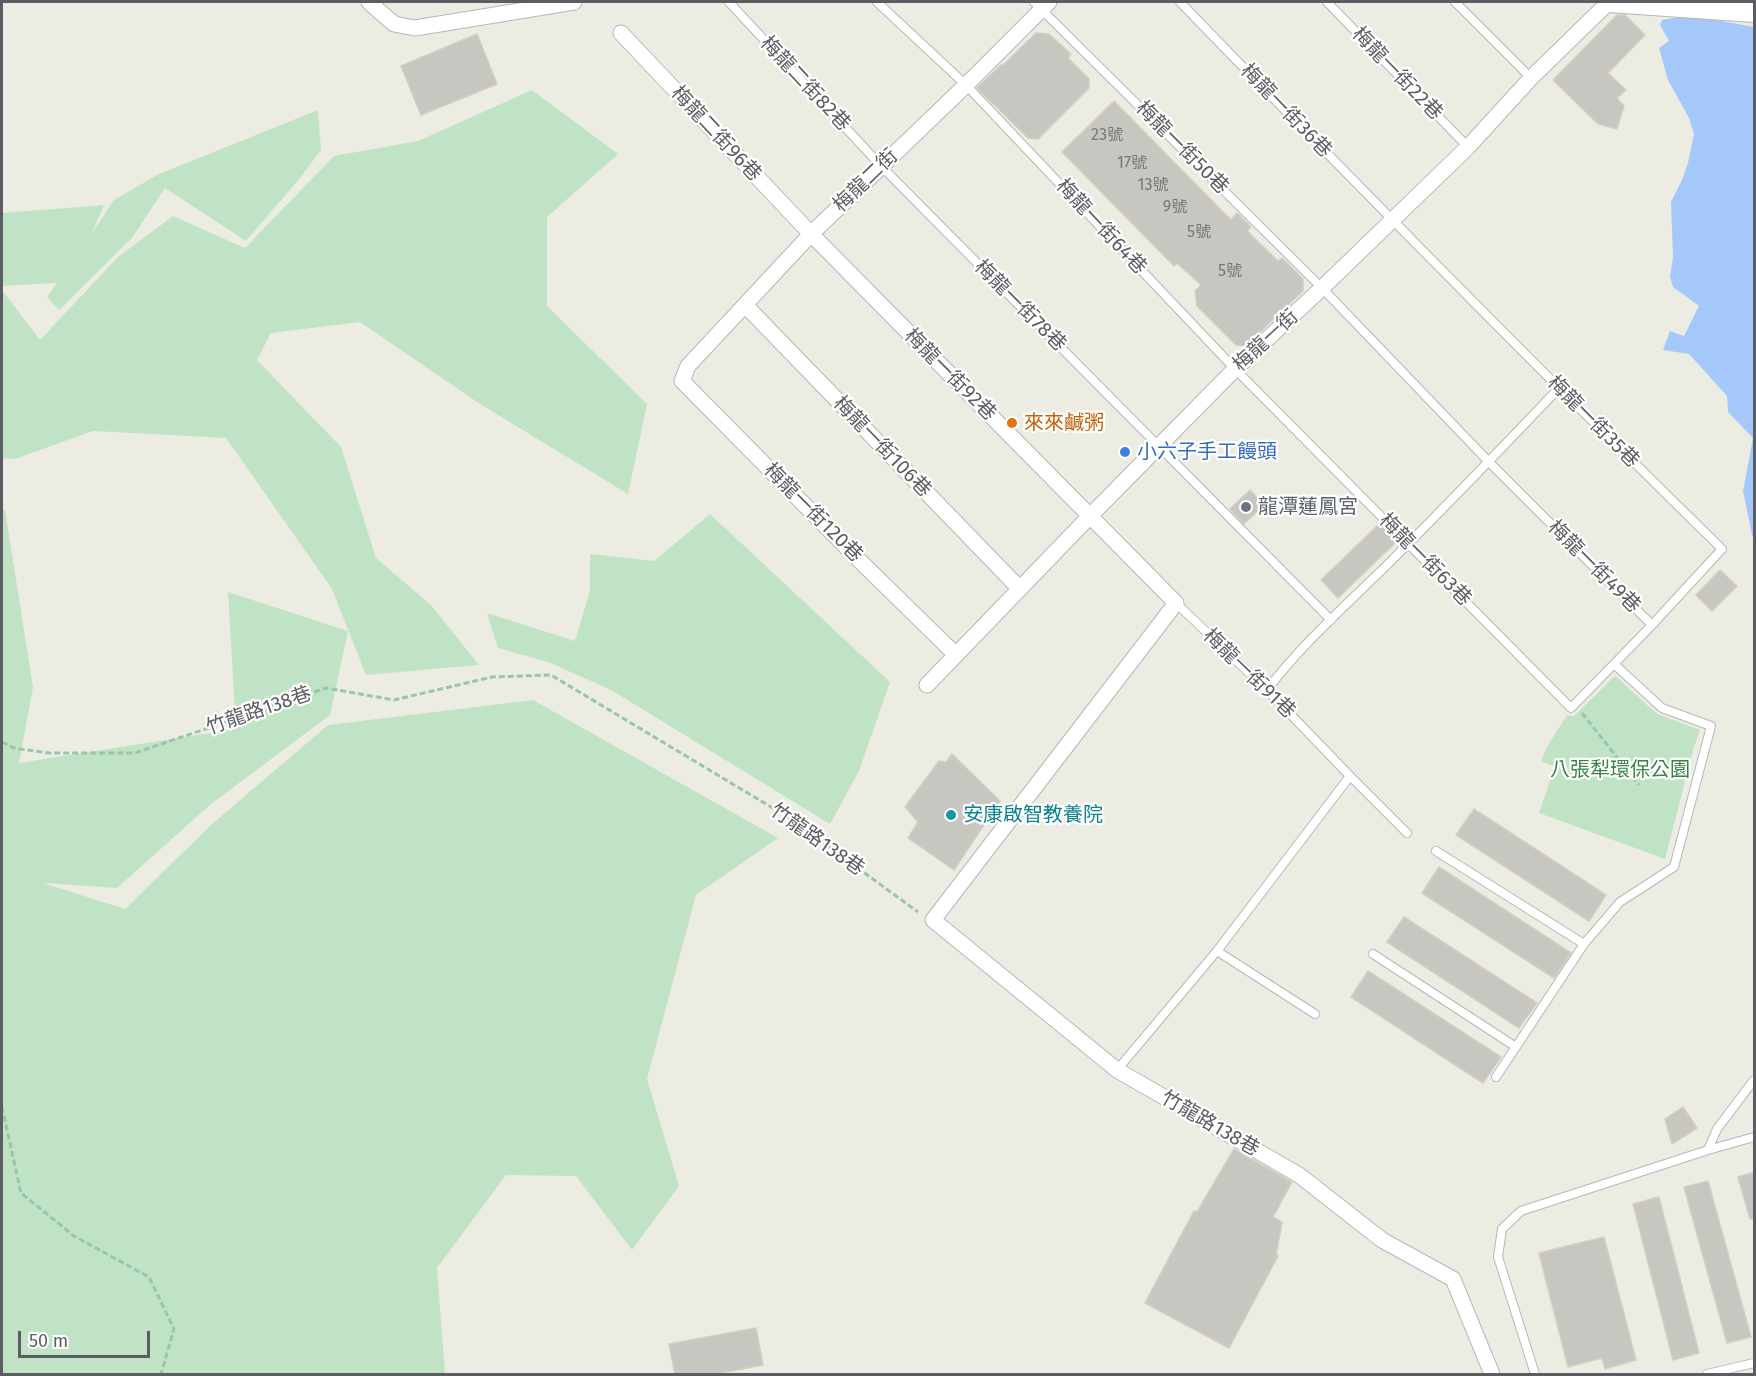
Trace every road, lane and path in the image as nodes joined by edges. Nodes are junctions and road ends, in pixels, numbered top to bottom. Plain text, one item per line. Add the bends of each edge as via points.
1 (369, 2) edge
2 (574, 2) edge
3 (729, 2) edge
4 (877, 2) edge
5 (1180, 2) edge
6 (1327, 2) edge
7 (1455, 2) edge
8 (1609, 2) edge
9 (1041, 4) edge
10 (516, 6) edge
11 (1755, 12) edge
12 (621, 33) dead end
13 (1531, 78) junction
14 (966, 85) junction
15 (1468, 147) junction
16 (881, 166) junction
17 (1393, 221) junction
18 (811, 234) junction
19 (1322, 288) junction
20 (745, 305) junction
21 (688, 366) joint
22 (1235, 369) junction
23 (1558, 388) junction
24 (1158, 447) junction
25 (1489, 462) junction
26 (1090, 516) junction
27 (1408, 544) junction
28 (1020, 589) junction
29 (1176, 603) junction
30 (1331, 620) junction
31 (1652, 625) junction
32 (956, 655) junction
33 (1614, 664) junction
34 (927, 685) dead end
35 (1267, 690) junction
36 (1575, 704) junction
37 (2, 742) edge
38 (1350, 776) junction
39 (1639, 785) dead end
40 (1407, 833) dead end
41 (1436, 851) dead end
42 (933, 920) junction
43 (1584, 944) junction
44 (1217, 951) junction
45 (1373, 954) dead end
46 (1315, 1014) dead end
47 (1516, 1047) junction
48 (1117, 1070) junction
49 (1496, 1077) dead end
50 (1755, 1080) edge
51 (2, 1107) edge
52 (1755, 1137) edge
53 (1708, 1150) junction
54 (1755, 1363) edge
55 (161, 1374) edge
56 (1492, 1374) edge
57 (1535, 1374) edge
58 (1707, 1374) edge

1 - 10 street via 394,24 415,28
2 - 10 street
3 - 16 lane, 梅龍二街82巷
4 - 14 lane, 梅龍一街64巷
5 - 17 lane, 梅龍一街36巷
6 - 15 lane, 梅龍一街22巷
7 - 13 lane
8 - 11 street
8 - 13 street, 梅龍一街
9 - 14 street, 梅龍二街
9 - 19 lane, 梅龍一街50巷
12 - 18 street, 梅龍二街96巷
13 - 15 street, 梅龍一街
14 - 16 street, 梅龍二街
14 - 22 lane, 梅龍一街64巷
15 - 17 street, 梅龍一街
16 - 18 street, 梅龍二街
16 - 24 lane, 梅龍一街78巷
17 - 19 street, 梅龍一街
17 - 23 lane, 梅龍一街35巷
18 - 20 street, 梅龍二街
18 - 26 street, 梅龍一街92巷
19 - 22 street, 梅龍一街
19 - 25 lane, 梅龍一街49巷
20 - 21 street, 梅龍二街
20 - 28 street, 梅龍一街106巷
21 - 32 street, 梅龍一街120巷 via 682,381
22 - 24 street, 梅龍一街
22 - 27 lane, 梅龍一街63巷
23 - 25 lane
23 - 31 lane, 梅龍一街35巷 via 1722,549
24 - 26 street, 梅龍一街
24 - 30 lane, 梅龍一街78巷
25 - 27 lane
25 - 31 lane, 梅龍一街49巷
26 - 28 street, 梅龍一街
26 - 29 street, 梅龍一街91巷
27 - 30 lane
27 - 36 lane, 梅龍一街63巷 via 1571,708
28 - 32 street, 梅龍一街
29 - 35 lane, 梅龍一街91巷
29 - 42 street
30 - 35 lane
31 - 33 lane, 梅龍一街49巷
32 - 34 street, 梅龍一街
33 - 36 lane
33 - 43 lane via 1662,708 1711,726 1674,867 1620,902
35 - 38 lane, 梅龍一街91巷
36 - 39 path
37 - 42 path, 竹龍路138巷 via 14,748 49,753 135,753 326,688 394,700 492,677 551,675 791,819
38 - 40 lane, 梅龍一街91巷
38 - 44 lane
41 - 43 lane
42 - 48 street, 竹龍路138巷
43 - 47 lane
44 - 46 lane
44 - 48 lane
45 - 47 lane
47 - 49 lane
48 - 56 street, 竹龍路138巷 via 1299,1175 1382,1240 1453,1279
50 - 53 lane via 1717,1129
51 - 55 path via 21,1193 74,1236 149,1277 174,1329
52 - 53 lane
53 - 57 lane via 1521,1211 1502,1229 1498,1257
54 - 58 lane

